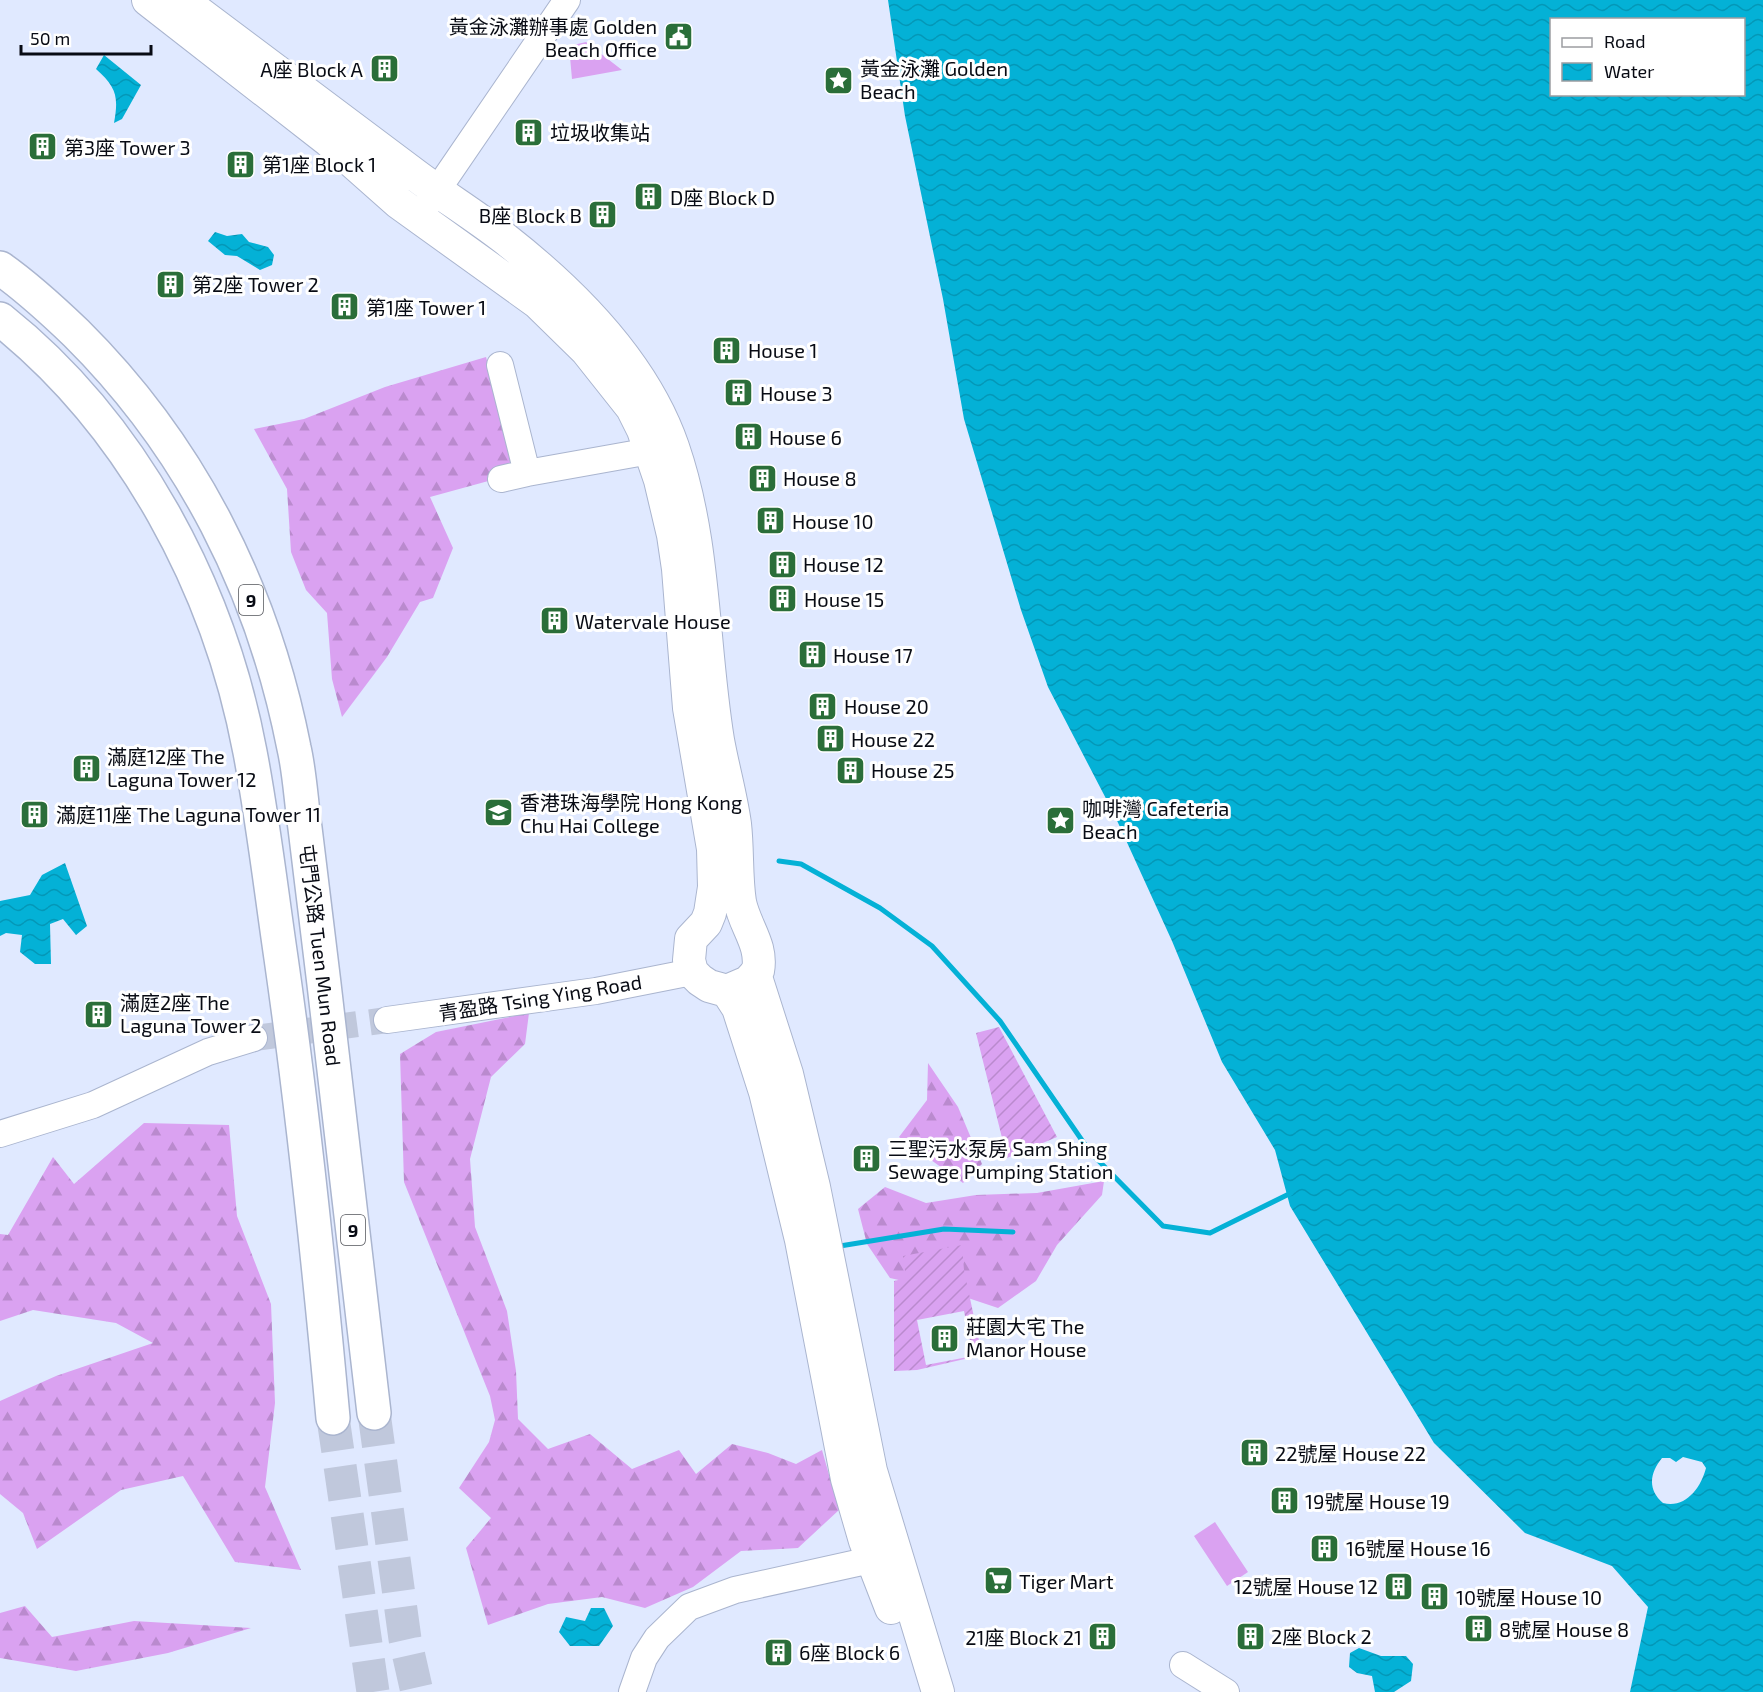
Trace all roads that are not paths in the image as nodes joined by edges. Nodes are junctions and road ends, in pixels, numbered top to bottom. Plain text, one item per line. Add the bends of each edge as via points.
1 (148, 0) edge
2 (182, 0) edge
3 (567, 0) edge
4 (427, 205) junction
5 (0, 268) edge
6 (0, 319) edge
7 (500, 365) dead end
8 (662, 449) junction
9 (527, 473) junction
10 (501, 479) dead end
11 (706, 923) junction
12 (748, 930) junction
13 (692, 972) junction
14 (756, 974) junction
15 (727, 991) junction
16 (387, 1020) tunnel mouth
17 (254, 1038) tunnel mouth
18 (0, 1134) edge
19 (374, 1413) tunnel mouth
20 (333, 1418) tunnel mouth
21 (884, 1557) junction
22 (1183, 1665) dead end
23 (632, 1692) edge
24 (915, 1692) edge
25 (938, 1692) edge
26 (1226, 1692) edge

1 - 4 main road via 329,141
2 - 4 main road
3 - 4 street
4 - 8 main road via 563,326 604,371
4 - 8 main road via 505,239 571,297 652,399
5 - 19 highway, 屯門公路 Tuen Mun Road / 9 via 53,311 99,356 142,406 188,470 245,582 275,667 295,750
6 - 20 highway, 屯門公路 Tuen Mun Road / 9 via 63,378 132,462 198,579 228,669 250,751 291,1026
7 - 9 street
8 - 9 street
8 - 11 main road via 678,569 689,708 713,849 714,887
8 - 12 main road via 690,505 713,700 732,804 740,901
9 - 10 street
11 - 12 main road via 726,920
11 - 13 main road via 688,950
12 - 14 main road via 760,952
13 - 15 main road via 709,986
13 - 16 street, 青盈路 Tsing Ying Road via 596,992
14 - 15 main road
14 - 21 main road via 787,1074 814,1187
15 - 21 main road via 738,1008 783,1165 847,1479
17 - 18 street via 208,1052 102,1102
21 - 23 street via 735,1590 688,1607 657,1638 644,1658
21 - 24 main road via 892,1611
21 - 25 main road
22 - 26 street

